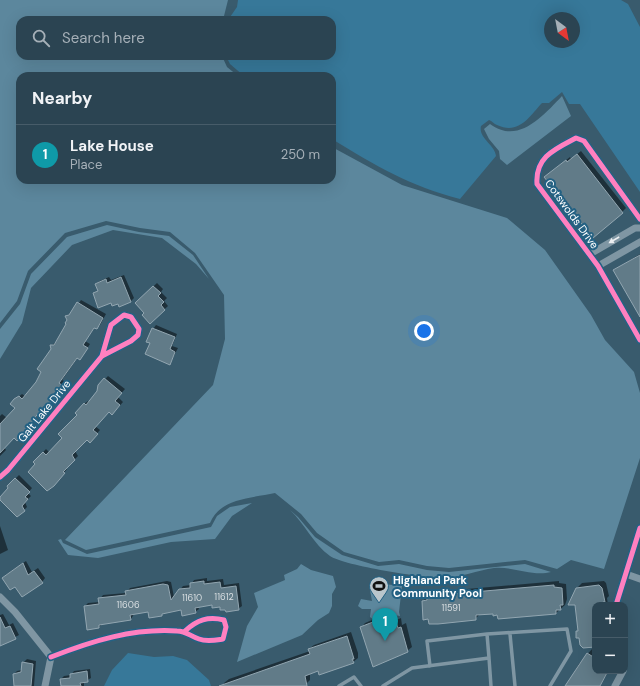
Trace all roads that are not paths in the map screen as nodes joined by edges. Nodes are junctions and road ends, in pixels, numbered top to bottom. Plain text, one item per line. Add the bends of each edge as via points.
1 (640, 219) edge
2 (640, 228) edge
3 (640, 242) edge
4 (590, 254) junction
5 (598, 266) junction
6 (640, 340) edge
7 (102, 356) junction
8 (0, 477) edge
9 (640, 528) edge
10 (626, 574) junction
11 (640, 579) edge
12 (0, 597) edge
13 (617, 602) edge
14 (185, 631) junction
15 (488, 634) junction
16 (510, 634) junction
17 (51, 657) junction
18 (489, 658) junction
19 (430, 666) junction
20 (621, 674) edge
21 (45, 686) edge
22 (339, 686) edge
23 (361, 686) edge
24 (383, 686) edge
25 (491, 686) edge
26 (515, 686) edge
27 (550, 686) edge
28 (615, 686) edge

1 - 4 street, Cotswolds Drive via 584,141 576,138 552,151 540,163 536,172 537,184
2 -> 4 street via 635,228
3 - 5 street
4 - 5 street, Cotswolds Drive
5 - 6 street, Cotswolds Drive
7 - 7 street, Galt Lake Drive via 111,325 124,315 131,317 139,329 138,335
7 - 8 street, Galt Lake Drive
9 - 10 street
10 - 11 street
10 - 13 street
12 - 17 street
14 - 14 street via 200,640 211,641 223,639 226,627 224,620 209,617 192,624
14 - 17 street via 141,631 114,636
15 - 16 lane
15 - 18 lane
15 - 19 lane via 428,641
16 - 26 lane
16 - 27 lane via 567,629 571,651
17 - 21 street
18 - 19 lane
18 - 25 lane
19 - 24 lane via 412,668
20 - 28 street
22 - 23 lane via 354,677

